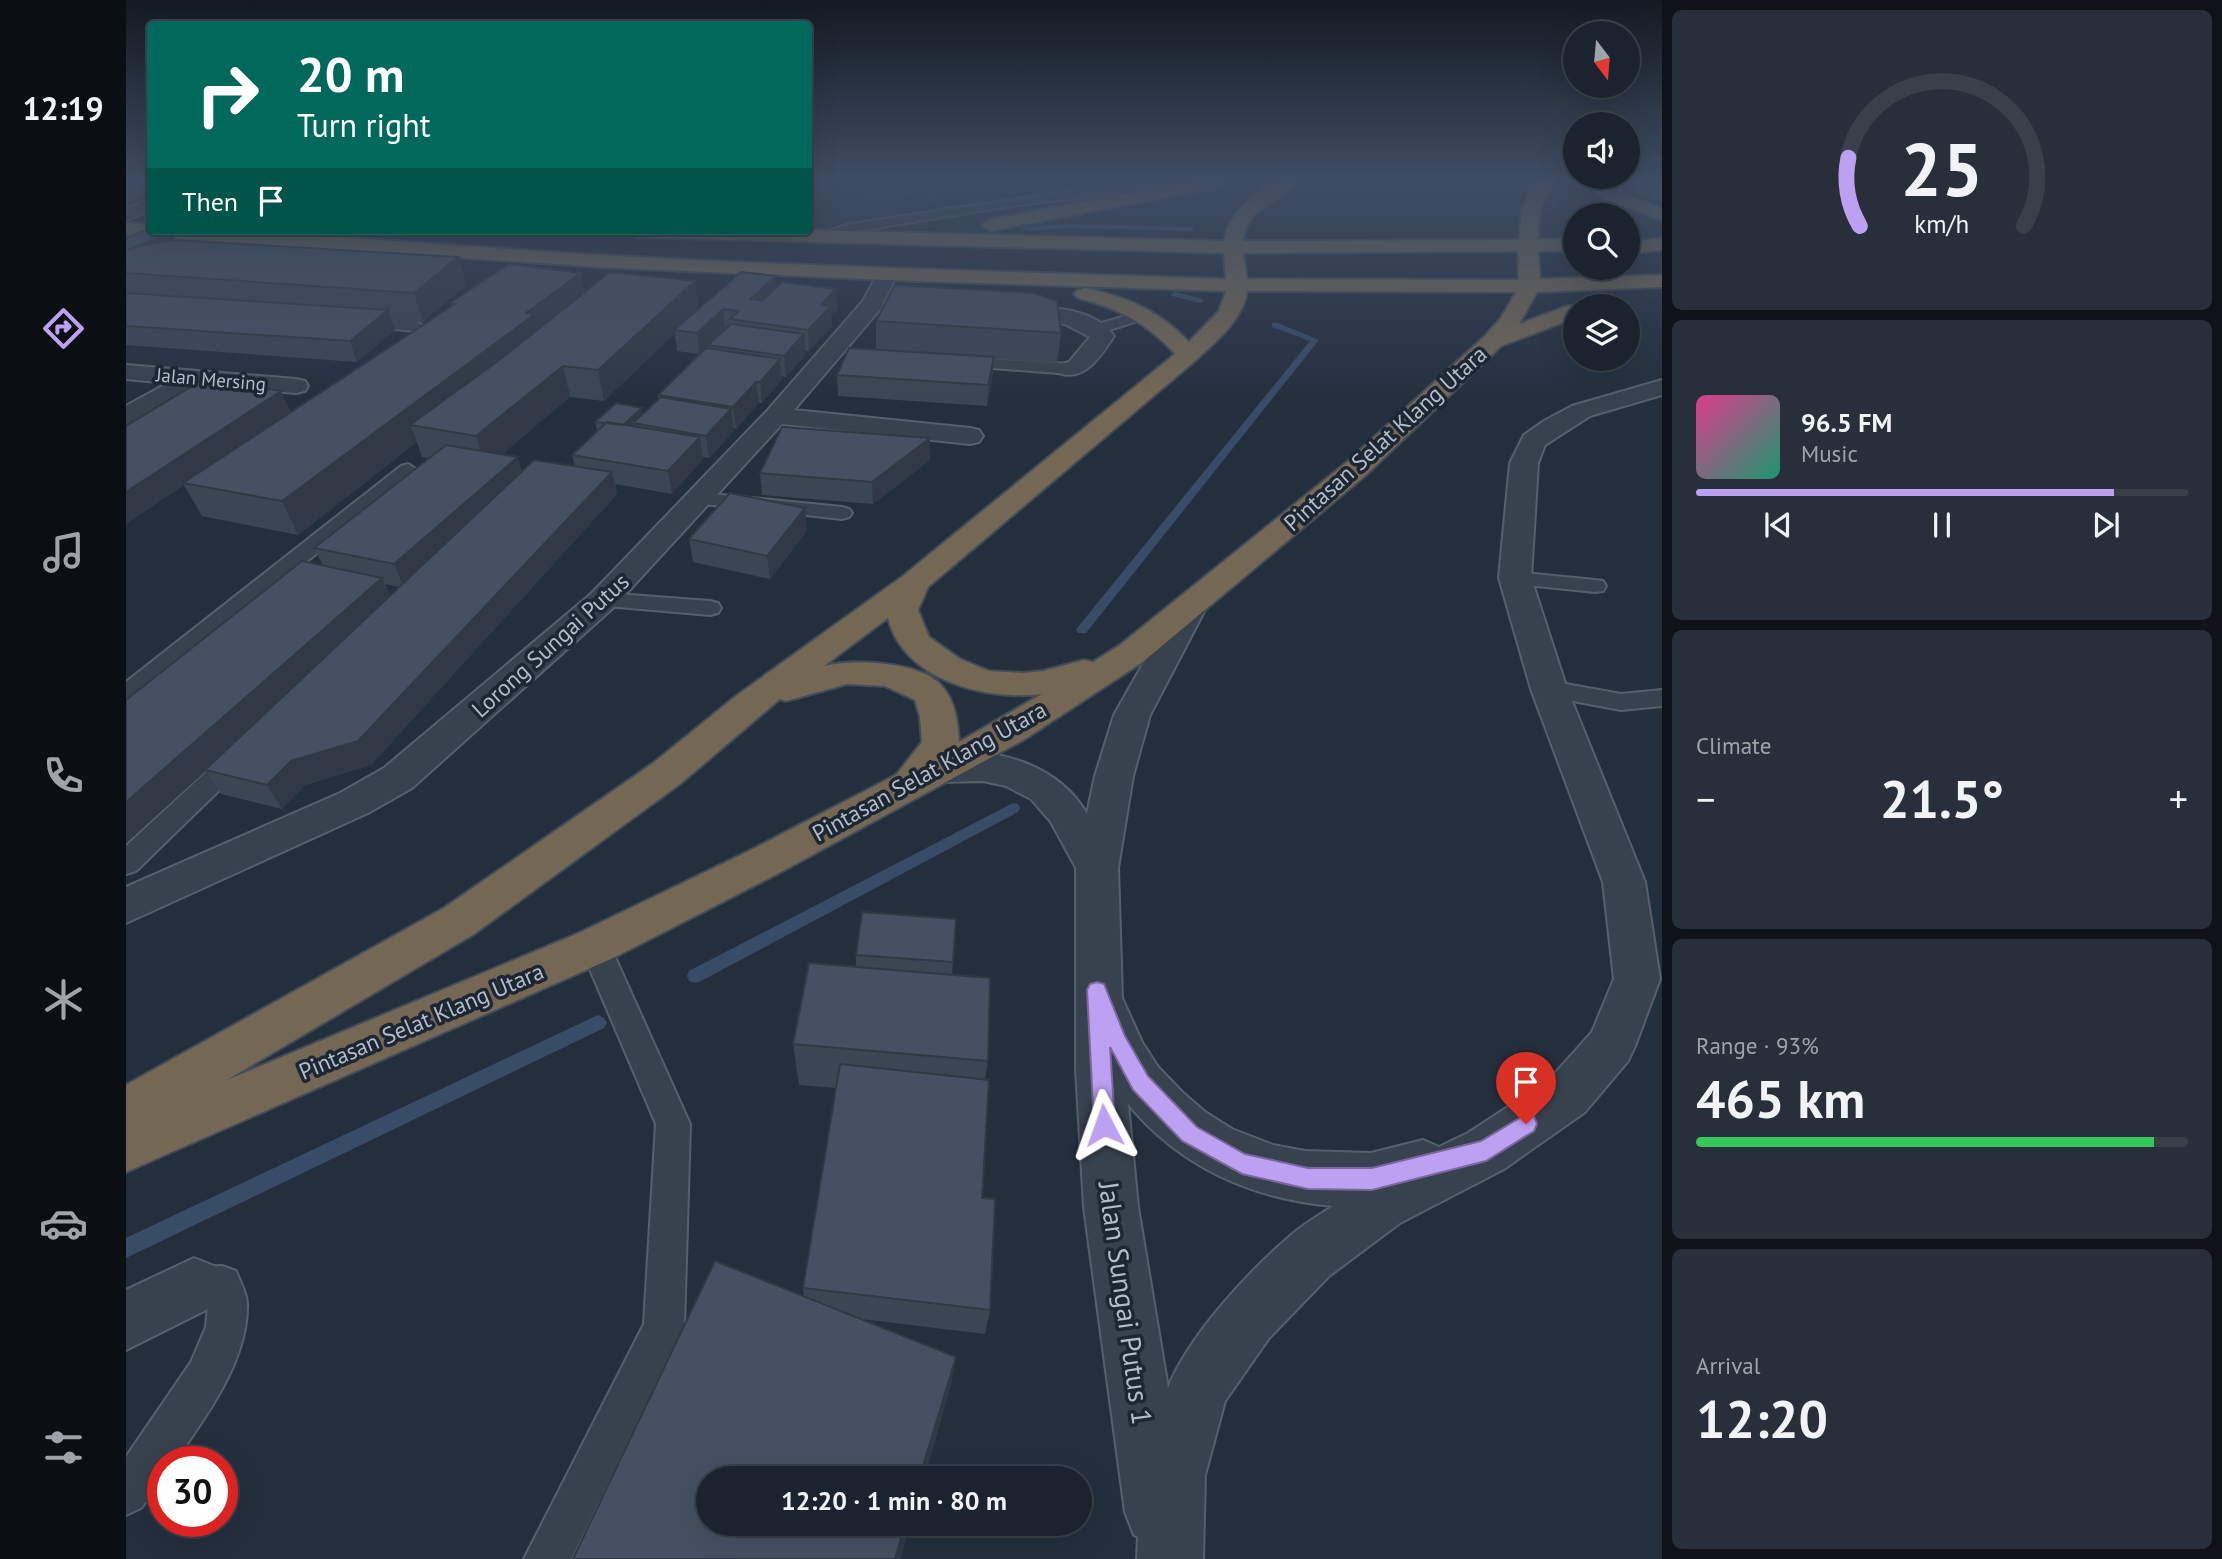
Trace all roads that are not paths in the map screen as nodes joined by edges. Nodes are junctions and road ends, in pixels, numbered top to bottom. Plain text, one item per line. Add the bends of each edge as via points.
1 (443, 254) edge
2 (490, 254) edge
3 (1134, 254) edge
4 (1234, 254) edge
5 (1528, 254) edge
6 (555, 258) junction
7 (416, 270) edge
8 (1640, 270) edge
9 (540, 274) edge
10 (1662, 275) edge
11 (1009, 278) junction
12 (1102, 281) junction
13 (1662, 281) edge
14 (1235, 285) junction
15 (1530, 286) junction
16 (887, 294) junction
17 (1662, 294) edge
18 (1640, 298) edge
19 (982, 310) edge
20 (1146, 314) junction
21 (1563, 315) edge
22 (346, 322) edge
23 (415, 326) edge
24 (1096, 329) junction
25 (1493, 341) junction
26 (1188, 355) junction
27 (949, 362) edge
28 (1070, 369) joint
29 (126, 372) edge
30 (193, 378) junction
31 (296, 386) dead end
32 (1662, 387) edge
33 (776, 416) junction
34 (126, 417) edge
35 (970, 436) dead end
36 (408, 470) dead end
37 (701, 499) junction
38 (842, 513) dead end
39 (282, 568) junction
40 (307, 574) edge
41 (1515, 578) junction
42 (914, 583) junction
43 (1595, 586) dead end
44 (603, 600) junction
45 (1192, 604) junction
46 (710, 608) dead end
47 (1132, 653) junction
48 (1549, 689) junction
49 (126, 694) edge
50 (1662, 698) edge
51 (748, 705) junction
52 (257, 740) edge
53 (944, 768) junction
54 (909, 785) junction
55 (126, 863) edge
56 (1097, 868) junction
57 (126, 906) edge
58 (595, 946) junction
59 (1097, 990) junction
60 (126, 1112) edge
61 (126, 1147) edge
62 (1486, 1150) junction
63 (194, 1286) joint
64 (126, 1321) edge
65 (126, 1493) edge
66 (547, 1559) edge
67 (1164, 1559) edge
68 (1170, 1559) edge

1 - 7 street
2 - 6 highway
3 - 12 highway via 1145,260 1144,268
4 - 14 highway
5 - 15 highway
6 - 9 lane
6 - 16 highway
8 - 10 highway
11 - 12 highway
11 - 16 highway
11 - 20 highway via 1100,297
12 - 14 highway
13 - 15 highway
14 - 15 highway
14 - 26 highway via 1236,297 1224,316
15 - 25 highway, Pintasan Selat Klang Utara
16 - 33 street, Lorong Sungai Putus via 842,355
17 - 18 highway
19 - 24 street via 1063,316
20 - 24 lane
20 - 26 highway
21 - 25 highway
22 - 23 lane
24 - 28 street via 1103,336 1077,367
25 - 45 highway, Pintasan Selat Klang Utara via 1357,468
26 - 42 highway
27 - 28 lane
29 - 30 street, Jalan Mersing
30 - 31 street, Jalan Mersing
30 - 34 street
32 - 41 street via 1581,411 1533,441 1524,463
33 - 35 street
33 - 37 street, Lorong Sungai Putus
36 - 39 lane
37 - 38 lane
37 - 44 street, Lorong Sungai Putus
39 - 40 lane
39 - 49 lane
41 - 43 lane
41 - 48 street
42 - 47 highway via 902,610 912,640 941,663 978,682 1055,682
42 - 51 highway
44 - 46 lane
44 - 57 street, Lorong Sungai Putus via 398,778 354,803
45 - 47 highway, Pintasan Selat Klang Utara
45 - 56 street via 1132,715 1114,776
47 - 53 highway, Pintasan Selat Klang Utara
48 - 50 lane via 1621,702
48 - 62 street via 1624,882 1637,979 1611,1046 1567,1097
51 - 54 highway via 817,677 851,673 895,676 927,691 940,716 941,744
51 - 60 highway via 666,774 459,921
52 - 55 lane
53 - 54 highway, Pintasan Selat Klang Utara
53 - 56 street, Jalan Sungai Putus 1 via 983,767 1016,774 1045,789 1066,812
54 - 58 highway, Pintasan Selat Klang Utara
56 - 59 street, Jalan Sungai Putus 1
58 - 61 highway, Pintasan Selat Klang Utara
58 - 66 lane via 673,1124 664,1326
59 - 62 street via 1116,1040 1140,1083 1189,1134 1242,1163 1308,1178 1372,1179
59 - 67 street, Jalan Sungai Putus 1 via 1111,1208
62 - 68 street via 1370,1212 1309,1256 1250,1318 1199,1386 1173,1475
63 - 64 street
63 - 65 lane via 222,1285 228,1305 224,1335 201,1384

